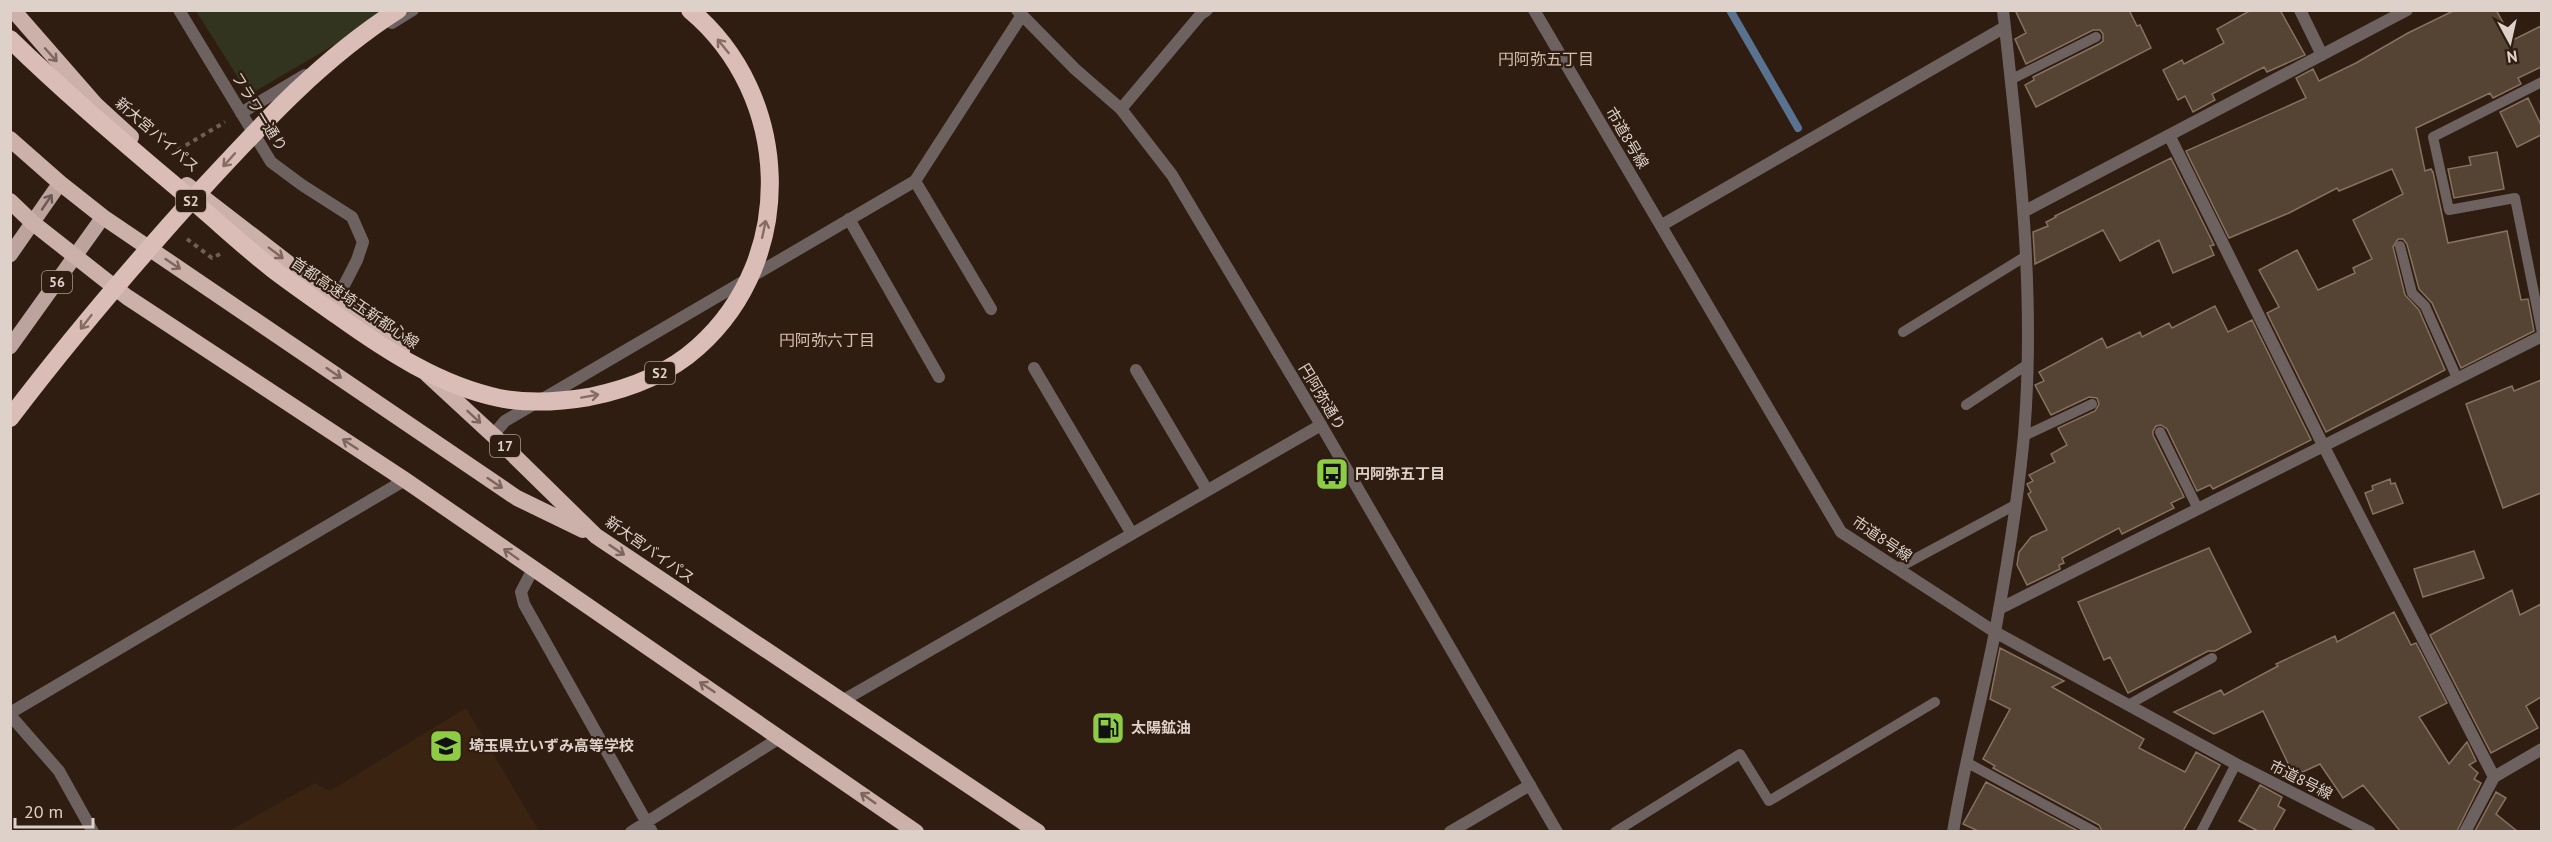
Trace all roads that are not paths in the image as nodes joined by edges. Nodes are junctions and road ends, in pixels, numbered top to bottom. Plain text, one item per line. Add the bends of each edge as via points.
1 (13, 10) edge
2 (179, 10) edge
3 (398, 10) edge
4 (413, 10) edge
5 (690, 10) edge
6 (1207, 10) edge
7 (1534, 10) edge
8 (2003, 10) edge
9 (2300, 10) edge
10 (2407, 10) edge
11 (1019, 13) edge
12 (2005, 27) junction
13 (2096, 37) dead end
14 (10, 39) edge
15 (2322, 55) junction
16 (2012, 79) junction
17 (2541, 82) edge
18 (1121, 109) junction
19 (241, 113) junction
20 (2169, 135) junction
21 (10, 138) edge
22 (915, 180) junction
23 (60, 183) junction
24 (10, 201) edge
25 (2025, 211) junction
26 (103, 217) junction
27 (849, 219) junction
28 (33, 223) junction
29 (1662, 225) junction
30 (2400, 246) dead end
31 (10, 255) edge
32 (74, 256) junction
33 (2026, 256) junction
34 (337, 299) junction
35 (992, 309) dead end
36 (1903, 332) dead end
37 (2541, 335) edge
38 (10, 347) edge
39 (2028, 364) junction
40 (1034, 368) dead end
41 (1136, 370) dead end
42 (939, 377) dead end
43 (2457, 378) junction
44 (2092, 404) dead end
45 (1966, 405) dead end
46 (10, 418) edge
47 (1322, 424) junction
48 (2160, 432) dead end
49 (493, 435) junction
50 (2024, 436) junction
51 (2323, 445) junction
52 (405, 480) junction
53 (1208, 490) junction
54 (2015, 505) junction
55 (2197, 507) junction
56 (1132, 534) junction
57 (596, 536) junction
58 (1898, 568) junction
59 (533, 569) junction
60 (1999, 609) junction
61 (1995, 632) junction
62 (2212, 658) dead end
63 (842, 701) junction
64 (1935, 702) dead end
65 (2128, 705) junction
66 (10, 714) edge
67 (781, 737) junction
68 (2541, 749) edge
69 (1966, 762) junction
70 (2236, 764) junction
71 (2494, 777) junction
72 (1530, 785) junction
73 (649, 827) edge
74 (93, 831) edge
75 (631, 831) edge
76 (916, 831) edge
77 (1038, 831) edge
78 (1450, 831) edge
79 (1557, 831) edge
80 (1615, 831) edge
81 (1953, 831) edge
82 (2094, 831) edge
83 (2201, 831) edge
84 (2370, 831) edge
85 (2465, 831) edge

1 -> 34 highway, 新大宮バイパス / 17 via 96,105 161,165
2 - 19 street, フラワー通り
3 -> 46 highway, S2 via 356,38 258,128 119,281
4 - 19 street
14 -> 5 highway, 首都高速埼玉新都心線 / S2 via 274,270 385,349 432,375 478,393 514,400 554,401 610,393 650,379 682,360 725,317 754,266 769,202 769,161 761,118 738,65
6 - 18 street
7 - 29 street, 市道8号線
8 - 12 street
9 - 15 street
10 - 15 street
11 - 18 street, 円阿弥通り
11 - 22 street
12 - 16 street
12 - 29 street
13 - 16 lane
15 - 20 street
16 - 25 street
17 - 37 lane via 2433,137 2449,210 2515,198
18 - 47 street, 円阿弥通り via 1172,175
19 - 34 street, フラワー通り via 271,162 352,217 363,242
20 - 25 street
20 - 51 street
21 - 23 highway, 17
22 - 27 street
22 - 35 street
23 - 26 highway, 17
28 -> 23 main road
24 - 28 highway
25 - 33 street
26 - 32 main road, 56
26 -> 57 highway, 17 via 517,498
27 - 42 street
27 - 49 street via 505,421
28 - 31 main road
28 - 32 highway
29 - 58 street, 市道8号線 via 1841,532
30 - 43 lane via 2412,293 2425,306
32 - 38 main road, 56
52 -> 32 highway via 127,297
33 - 36 lane
33 - 39 street
34 -> 49 highway, 新大宮バイパス / 17 via 396,346
37 - 43 street
39 - 45 lane
39 - 50 street
40 - 56 street
41 - 53 street
43 - 51 street
44 - 50 lane
47 - 53 street
47 - 72 street, 円阿弥通り
48 - 55 lane
49 - 57 highway, 新大宮バイパス / 17
50 - 54 street
51 - 55 street
51 - 71 street
59 -> 52 highway
52 - 66 street
53 - 56 street
54 - 58 lane
54 - 60 street
55 - 60 street
56 - 63 street
57 -> 63 highway, 新大宮バイパス / 17
58 - 61 street, 市道8号線
67 -> 59 highway
59 - 73 street via 521,592 524,604
60 - 61 street
61 - 65 street, 市道8号線
61 - 69 street
62 - 65 lane
63 - 77 highway, 新大宮バイパス / 17
64 - 80 lane via 1769,801 1740,754
65 - 70 street, 市道8号線
66 - 74 street via 58,771
67 - 73 street
76 -> 67 highway
68 - 71 street
69 - 81 street
69 - 82 lane
70 - 83 lane
70 - 84 street, 市道8号線
71 - 85 street
72 - 78 street
72 - 79 street, 円阿弥通り
73 - 75 street

